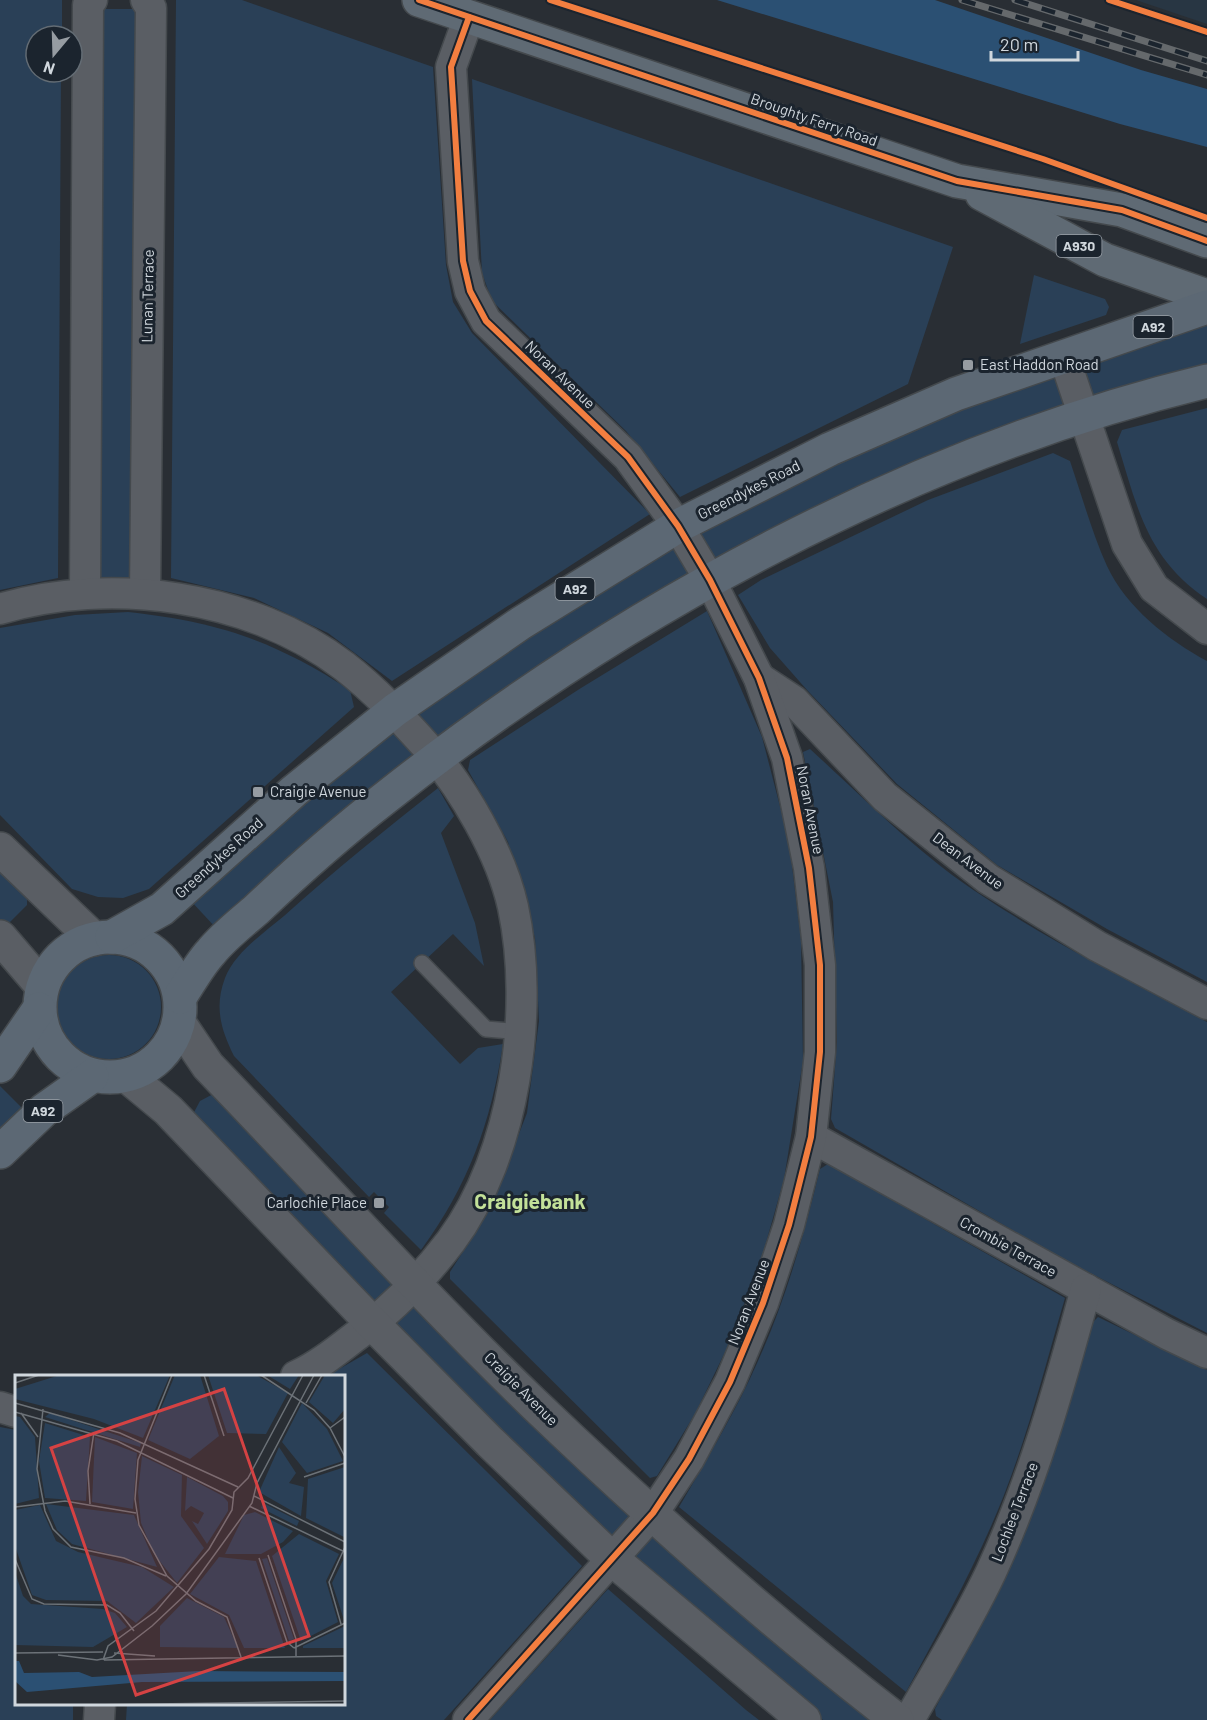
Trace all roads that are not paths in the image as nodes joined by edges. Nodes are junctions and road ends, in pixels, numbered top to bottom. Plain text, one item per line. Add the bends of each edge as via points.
1 (92, 0) edge
2 (146, 0) edge
3 (418, 0) edge
4 (469, 17) junction
5 (957, 181) junction
6 (1207, 241) edge
7 (1207, 296) edge
8 (1207, 307) edge
9 (1064, 357) junction
10 (1207, 381) edge
11 (1083, 416) junction
12 (678, 526) junction
13 (710, 580) junction
14 (85, 593) junction
15 (145, 594) junction
16 (0, 609) edge
17 (1207, 629) edge
18 (759, 678) junction
19 (395, 710) junction
20 (436, 757) junction
21 (0, 849) edge
22 (0, 937) edge
23 (103, 938) junction
24 (422, 963) dead end
25 (41, 998) junction
26 (1207, 1004) edge
27 (180, 1010) junction
28 (521, 1032) junction
29 (0, 1066) edge
30 (92, 1076) junction
31 (127, 1076) junction
32 (812, 1137) junction
33 (0, 1152) edge
34 (416, 1283) junction
35 (1086, 1289) junction
36 (373, 1324) junction
37 (1207, 1353) edge
38 (300, 1375) edge
39 (0, 1407) edge
40 (15, 1412) edge
41 (652, 1513) junction
42 (612, 1559) junction
43 (100, 1705) edge
44 (99, 1720) edge
45 (468, 1720) edge
46 (804, 1720) edge
47 (897, 1720) edge
48 (909, 1720) edge

1 - 14 street via 88,5
2 - 15 street, Lunan Terrace via 151,8
3 - 4 main road, Broughty Ferry Road / A930
4 - 5 main road, Broughty Ferry Road / A930
4 - 12 street, Noran Avenue via 452,67 463,261 470,291 486,321 628,456
5 - 6 main road, Broughty Ferry Road / A930 via 1122,210
5 - 7 main road, Broughty Ferry Road / A930 via 1106,260
8 - 9 highway, Greendykes Road / A92
9 - 11 street
9 - 12 highway, Greendykes Road / A92 via 956,394 830,449
10 - 11 highway
11 - 13 highway via 980,451 900,485
11 - 17 street via 1127,544 1154,588
12 - 13 street, Noran Avenue
12 - 19 highway, Greendykes Road / A92 via 521,623
13 - 18 street, Noran Avenue
13 - 20 highway via 557,674
14 - 15 street
14 - 16 street
15 - 19 street via 215,606 284,630 342,665
18 - 26 street, Dean Avenue via 794,701 885,797 988,879 1097,946
18 - 32 street, Noran Avenue via 787,758 809,868 819,965 820,1052
19 - 20 street
19 - 23 highway, Greendykes Road / A92 via 294,791 162,909
20 - 27 highway via 332,840 211,952
20 - 28 street via 462,792 489,843 512,904 523,967
21 - 23 street
22 - 25 street
23 - 25 highway, Greendykes Road via 65,954 53,965
23 - 27 highway via 131,940 164,961 174,978
24 - 28 lane via 486,1029
25 - 29 highway, Greendykes Road
25 - 30 highway via 43,1031 54,1051 71,1066
27 - 31 highway via 172,1041 161,1057
27 - 34 street, Craigie Avenue via 208,1066
28 - 34 street via 515,1084 500,1139 477,1196 453,1239
30 - 31 highway
30 - 33 highway, A92 via 44,1110
31 - 36 street via 168,1110
32 - 35 street, Crombie Terrace
32 - 41 street, Noran Avenue via 763,1303 730,1382 689,1459
34 - 36 street
34 - 41 street, Craigie Avenue via 532,1402
35 - 37 street, Crombie Terrace
35 - 48 street, Lochlee Terrace via 1023,1496 991,1572
36 - 38 street
36 - 42 street
39 - 40 street
41 - 42 street, Noran Avenue
41 - 47 street, Craigie Avenue
42 - 45 street, Noran Avenue
42 - 46 street
43 - 44 street

